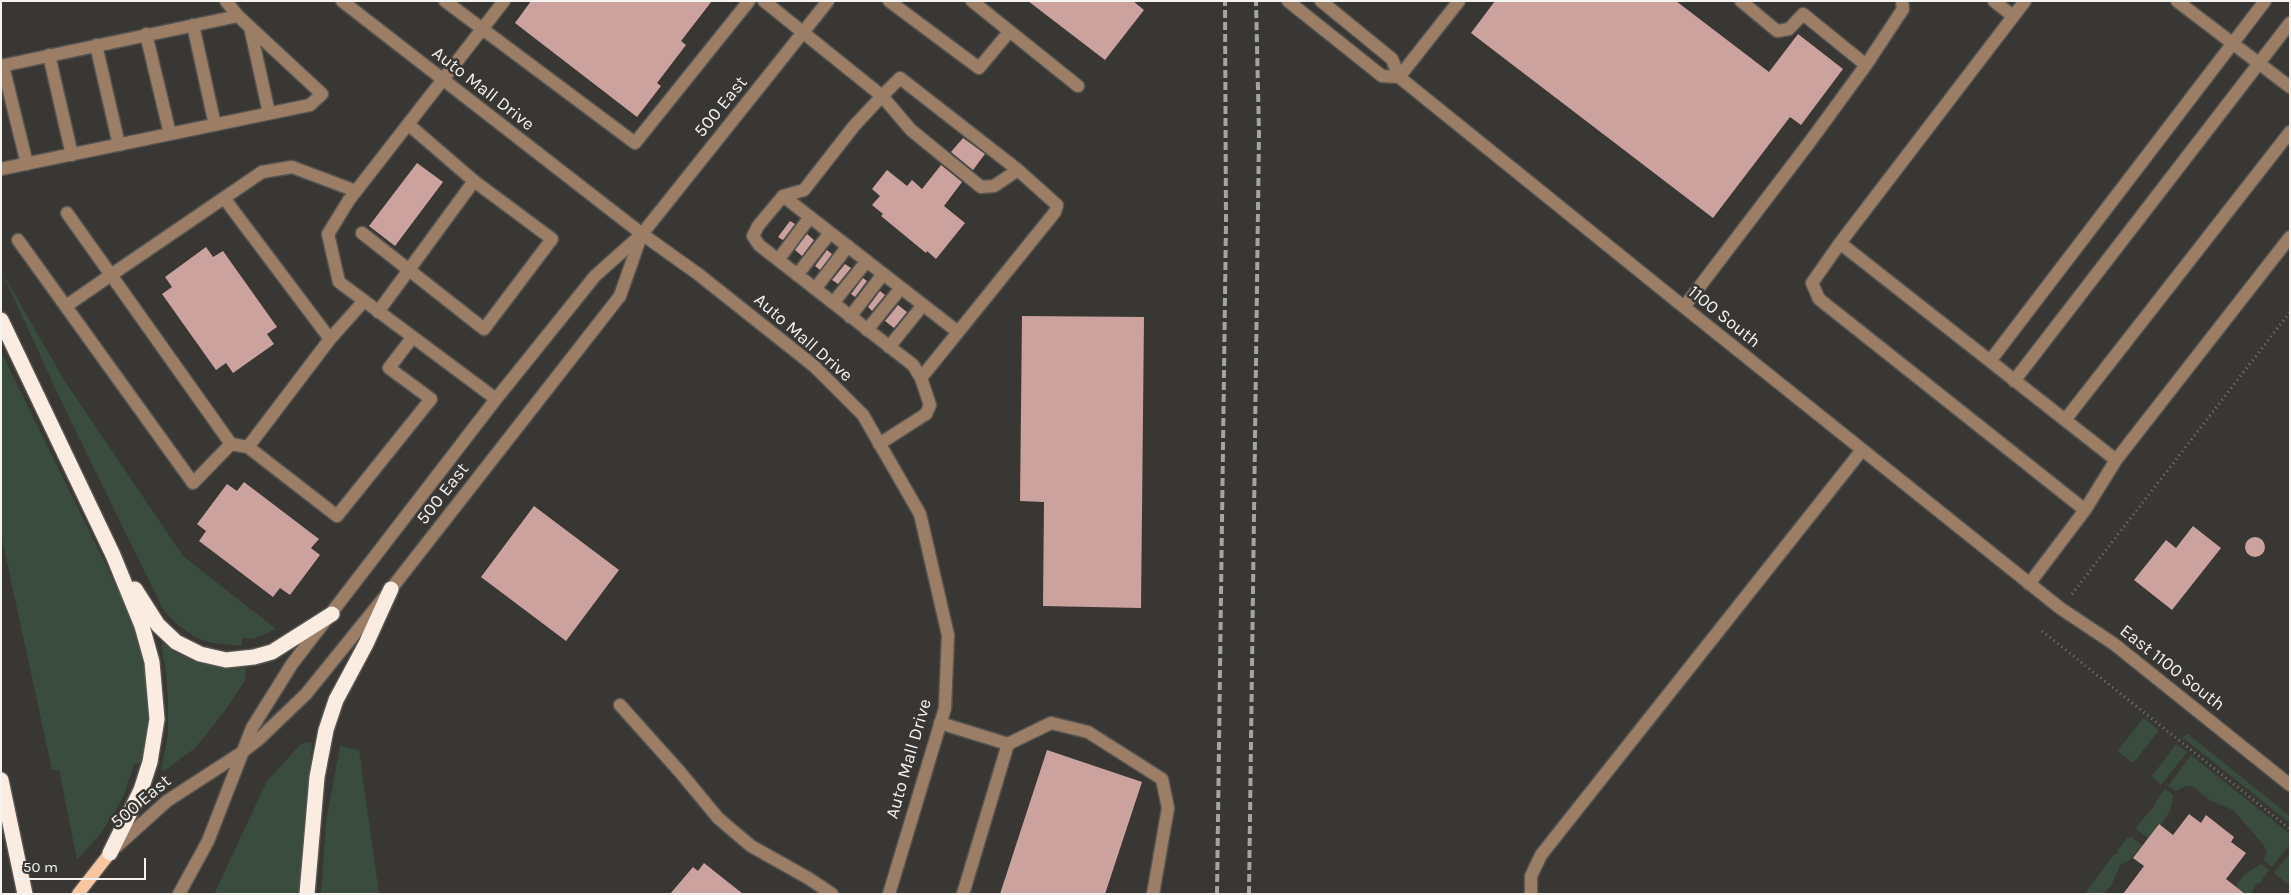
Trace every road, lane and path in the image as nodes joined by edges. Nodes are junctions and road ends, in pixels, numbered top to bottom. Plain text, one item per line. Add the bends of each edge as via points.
1 (226, 1) edge
2 (342, 1) edge
3 (445, 1) edge
4 (504, 1) edge
5 (749, 1) edge
6 (764, 1) edge
7 (828, 1) edge
8 (889, 1) edge
9 (972, 1) edge
10 (1288, 1) edge
11 (1321, 1) edge
12 (1459, 1) edge
13 (1902, 1) edge
14 (1994, 1) edge
15 (2024, 1) edge
16 (2177, 1) edge
17 (2265, 1) edge
18 (1748, 4) edge
19 (1337, 6) edge
20 (238, 16) junction
21 (2013, 16) junction
22 (2290, 24) edge
23 (193, 25) junction
24 (250, 27) junction
25 (482, 30) junction
26 (1009, 32) junction
27 (803, 33) junction
28 (146, 34) junction
29 (2232, 44) junction
30 (96, 45) junction
31 (50, 55) junction
32 (2259, 64) junction
33 (1866, 65) junction
34 (2, 66) edge
35 (1399, 77) junction
36 (444, 80) junction
37 (1078, 86) dead end
38 (2290, 87) edge
39 (882, 96) junction
40 (269, 114) junction
41 (215, 125) junction
42 (409, 125) junction
43 (2290, 132) edge
44 (170, 134) junction
45 (118, 145) junction
46 (72, 154) junction
47 (26, 164) junction
48 (1, 169) edge
49 (1018, 170) junction
50 (474, 181) junction
51 (356, 191) junction
52 (783, 196) junction
53 (224, 198) junction
54 (67, 213) dead end
55 (810, 217) junction
56 (362, 233) dead end
57 (830, 233) junction
58 (642, 234) junction
59 (2290, 237) edge
60 (18, 240) dead end
61 (1840, 243) junction
62 (848, 246) junction
63 (778, 260) junction
64 (867, 261) junction
65 (408, 271) junction
66 (883, 274) junction
67 (111, 275) junction
68 (797, 275) junction
69 (901, 288) junction
70 (815, 289) junction
71 (364, 301) junction
72 (833, 303) junction
73 (922, 305) junction
74 (66, 306) junction
75 (1684, 307) junction
76 (378, 312) junction
77 (2290, 312) edge
78 (850, 317) junction
79 (1, 320) edge
80 (867, 330) junction
81 (958, 332) junction
82 (412, 338) junction
83 (330, 339) junction
84 (889, 347) junction
85 (1990, 361) junction
86 (920, 378) junction
87 (2014, 381) junction
88 (496, 399) junction
89 (2065, 420) junction
90 (231, 444) junction
91 (879, 444) junction
92 (248, 447) junction
93 (1862, 450) junction
94 (2116, 460) junction
95 (2085, 510) junction
96 (113, 555) junction
97 (2029, 584) junction
98 (391, 589) junction
99 (2072, 594) dead end
100 (332, 614) junction
101 (2042, 631) dead end
102 (620, 705) dead end
103 (940, 723) junction
104 (1008, 744) junction
105 (241, 753) junction
106 (1, 780) edge
107 (2290, 784) edge
108 (2290, 829) edge
109 (110, 853) junction
110 (25, 894) edge
111 (78, 894) edge
112 (179, 894) edge
113 (307, 894) edge
114 (832, 894) edge
115 (888, 894) edge
116 (963, 894) edge
117 (1153, 894) edge
118 (1531, 894) edge

1 - 20 street
2 - 36 street, Auto Mall Drive
3 - 25 street
4 - 25 street
5 - 25 street via 634,143
6 - 27 street
7 - 27 street, 500 East
8 - 26 street via 979,68
9 - 26 street
10 - 35 street, 1100 South via 1382,76
11 - 19 street, 1100 South
12 - 35 street
13 - 33 street via 1903,9
14 - 21 street
15 - 21 street
16 - 29 street
17 - 29 street
18 - 33 street via 1777,30 1789,29 1803,14
19 - 35 street, 1100 South via 1392,58
20 - 23 street
20 - 24 street
21 - 61 street
22 - 32 street
23 - 28 street
23 - 41 street
24 - 40 street
24 - 40 street via 322,94 310,105
25 - 36 street
26 - 37 street
27 - 39 street
27 - 58 street, 500 East
28 - 30 street
28 - 44 street
29 - 32 street
29 - 85 street
30 - 31 street
30 - 45 street
31 - 34 street
31 - 46 street
32 - 38 street
32 - 87 street
33 - 75 street
34 - 47 street
35 - 75 street, 1100 South
36 - 42 street
36 - 58 street, Auto Mall Drive
39 - 49 street via 900,78
39 - 49 street via 911,130 981,187 994,186
39 - 52 street via 804,190
40 - 41 street
41 - 44 street
42 - 50 street
42 - 51 street
43 - 89 street
44 - 45 street
45 - 46 street
46 - 47 street
47 - 48 street
49 - 81 street via 1057,205 1055,212
50 - 65 street
50 - 65 street via 552,239 484,329
51 - 53 street via 292,167 262,172
51 - 71 street via 328,234 339,282
52 - 55 street
52 - 63 street via 752,236
53 - 67 street
53 - 83 street
54 - 67 street
55 - 57 street
55 - 63 street
56 - 65 street
57 - 62 street
57 - 68 street
58 - 88 street, 500 East via 596,276
58 - 91 street, Auto Mall Drive via 814,366 863,415
58 - 98 street, 500 East via 620,296
59 - 94 street
60 - 74 street
61 - 85 street
61 - 95 street via 1812,283 1819,299
62 - 64 street
62 - 70 street
63 - 68 street
64 - 66 street
64 - 72 street
65 - 76 street
66 - 69 street
66 - 78 street
67 - 74 street
67 - 90 street
68 - 70 street
69 - 73 street
69 - 80 street
70 - 72 street
71 - 76 street
71 - 83 street
72 - 78 street
73 - 81 street
73 - 84 street
74 - 90 street via 193,483
75 - 93 street, 1100 South
76 - 82 street
77 - 99 path
78 - 80 street
79 - 96 highway
80 - 84 street
81 - 86 street
82 - 88 street
82 - 92 street via 389,368 431,399 337,516
83 - 92 street
84 - 86 street via 913,365
85 - 87 street
86 - 91 street via 930,405 926,414
87 - 89 street
88 - 100 street, 500 East
89 - 94 street
90 - 92 street
91 - 103 street, Auto Mall Drive via 920,514 948,635 944,708
93 - 97 street, 1100 South
93 - 118 street via 1541,855 1531,876
94 - 95 street
95 - 97 street
96 - 100 highway via 164,632 183,646 209,657 232,660 260,656
96 - 109 highway via 149,648 157,713 144,781
97 - 107 street, East 1100 South via 2114,644
98 - 105 street, 500 East via 306,694
98 - 113 highway via 336,700 326,730 317,776
100 - 105 street, 500 East via 278,684
101 - 108 path
102 - 114 street via 718,818 751,846
103 - 104 street
103 - 115 street, Auto Mall Drive
104 - 116 street
104 - 117 street via 1051,723 1088,732 1162,779 1168,808
105 - 109 street, 500 East via 167,801
105 - 112 street, 500 East via 208,841
106 - 110 highway
109 - 111 main road, 500 East

